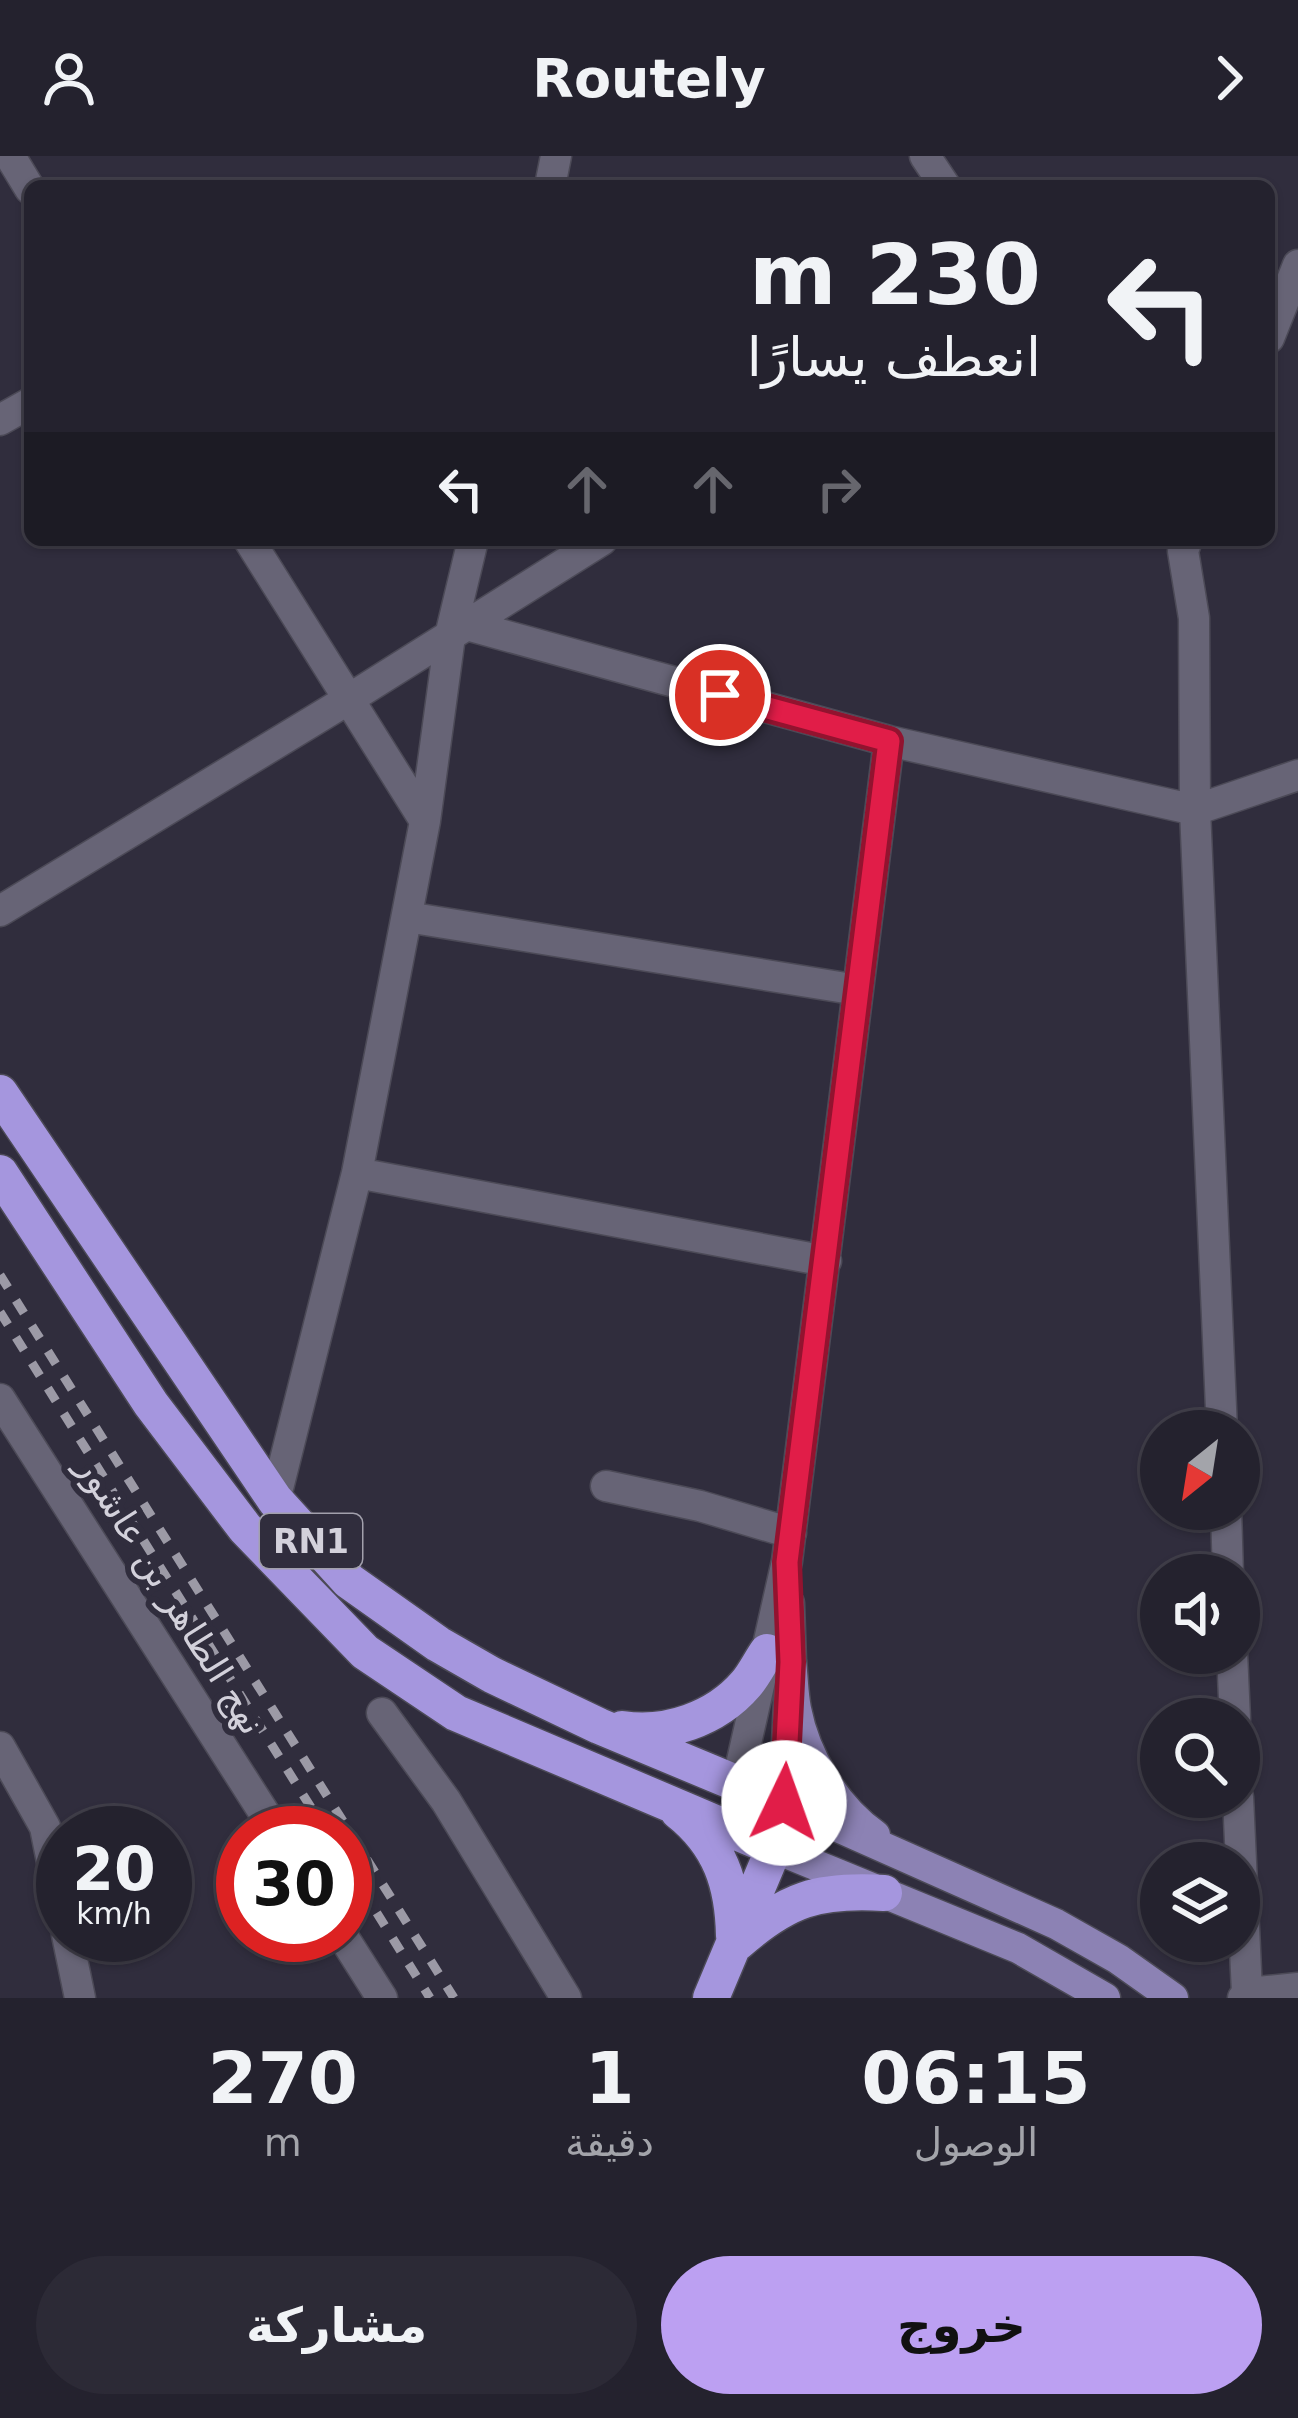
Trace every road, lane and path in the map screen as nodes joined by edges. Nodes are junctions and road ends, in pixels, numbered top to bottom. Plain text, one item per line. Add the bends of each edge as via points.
1 (1298, 265) edge
2 (1275, 323) edge
3 (253, 546) edge
4 (472, 546) edge
5 (592, 546) edge
6 (1182, 546) edge
7 (458, 630) junction
8 (349, 699) junction
9 (889, 741) junction
10 (1298, 775) edge
11 (1195, 810) junction
12 (425, 821) junction
13 (0, 911) edge
14 (406, 917) junction
15 (858, 990) junction
16 (0, 1093) edge
17 (0, 1173) edge
18 (357, 1173) junction
19 (826, 1261) junction
20 (0, 1399) edge
21 (1221, 1410) edge
22 (606, 1486) dead end
23 (275, 1500) junction
24 (789, 1547) junction
25 (779, 1657) junction
26 (382, 1713) dead end
27 (599, 1726) junction
28 (0, 1747) edge
29 (737, 1783) junction
30 (662, 1799) junction
31 (784, 1803) junction
32 (260, 1806) edge
33 (36, 1811) edge
34 (1239, 1818) edge
35 (726, 1827) junction
36 (774, 1848) junction
37 (905, 1855) junction
38 (884, 1893) junction
39 (734, 1945) junction
40 (73, 1962) edge
41 (359, 1962) edge
42 (1298, 1988) edge
43 (1245, 1996) edge
44 (80, 1998) edge
45 (382, 1998) edge
46 (566, 1998) edge
47 (711, 1998) edge
48 (1105, 1998) edge
49 (1173, 1998) edge

1 - 2 street
3 - 8 street
4 - 7 street
5 - 7 street
6 - 11 street via 1194,618
7 - 8 street
7 - 9 street
7 - 12 street
8 - 12 street
8 - 13 street
9 - 11 street
9 - 15 street
10 - 11 street
11 - 21 street
12 - 14 street
14 - 15 street
14 - 18 street
15 - 19 street
16 - 23 highway, RN1
17 - 30 highway, RN1 via 138,1386 231,1511 365,1652 456,1713
18 - 19 street
18 - 23 street
19 - 24 street
20 - 32 street, نهج الطاهر بن عاشور
22 - 24 street via 700,1506
23 - 27 highway, RN1 via 349,1581 438,1644
24 - 25 street
25 - 27 highway via 715,1711 678,1727
25 - 29 street
25 - 31 street
25 - 37 main road via 810,1754 834,1794
26 - 46 street via 446,1801
27 - 29 highway, RN1
28 - 33 street
29 - 31 highway, RN1
29 - 35 highway
30 - 35 highway, RN1
30 - 39 highway via 696,1826 721,1861 734,1902
31 - 36 highway
31 - 37 main road, RN1
34 - 43 street
35 - 36 highway, RN1
36 - 38 main road, RN1
36 - 39 highway
37 - 49 main road, RN1 via 1057,1924
38 - 39 highway via 802,1899
38 - 48 main road, RN1 via 1018,1948
39 - 47 highway
40 - 44 street
41 - 45 street
42 - 43 street

